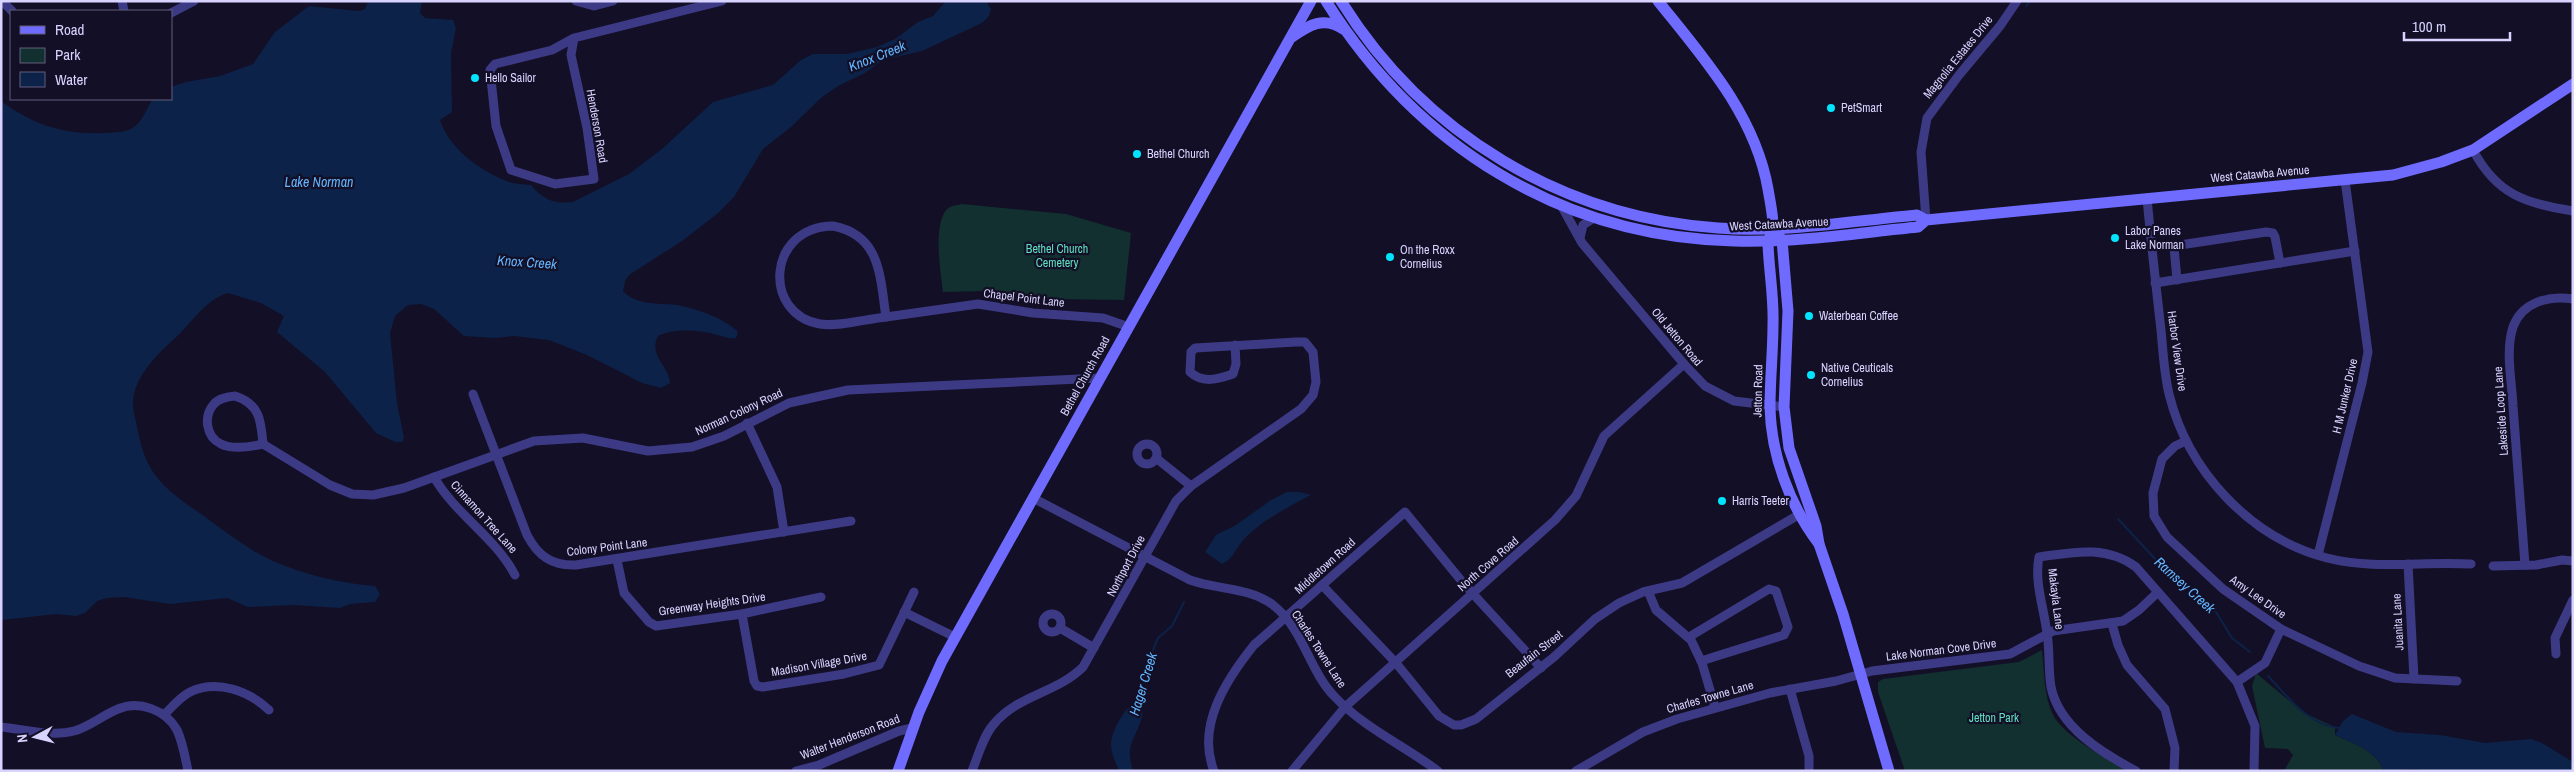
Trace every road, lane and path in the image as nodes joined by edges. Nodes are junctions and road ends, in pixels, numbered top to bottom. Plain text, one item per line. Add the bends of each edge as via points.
1 (2, 1) edge
2 (194, 1) edge
3 (576, 1) edge
4 (613, 1) edge
5 (722, 1) edge
6 (1311, 1) edge
7 (1326, 1) edge
8 (1341, 1) edge
9 (1658, 1) edge
10 (2017, 1) edge
11 (11, 10) edge
12 (172, 13) edge
13 (1345, 30) junction
14 (574, 38) junction
15 (1291, 38) junction
16 (2573, 84) edge
17 (1443, 136) junction
18 (2473, 150) junction
19 (1520, 172) junction
20 (2345, 180) junction
21 (2147, 198) junction
22 (1561, 206) junction
23 (2573, 211) edge
24 (1594, 218) junction
25 (1926, 220) junction
26 (1773, 228) junction
27 (1580, 238) junction
28 (1782, 240) junction
29 (1768, 241) junction
30 (2355, 251) junction
31 (2280, 263) junction
32 (2177, 280) junction
33 (2155, 283) junction
34 (2573, 299) edge
35 (886, 317) junction
36 (1129, 327) junction
37 (1235, 346) junction
38 (1684, 364) junction
39 (1100, 378) junction
40 (473, 394) dead end
41 (1770, 407) junction
42 (1784, 407) junction
43 (747, 423) junction
44 (2186, 441) junction
45 (263, 444) junction
46 (496, 453) junction
47 (1156, 458) dead end
48 (434, 477) junction
49 (1191, 486) junction
50 (1033, 498) junction
51 (1800, 514) junction
52 (852, 521) dead end
53 (784, 532) junction
54 (1819, 544) junction
55 (2318, 555) junction
56 (1146, 556) junction
57 (617, 560) junction
58 (2573, 561) edge
59 (2408, 564) junction
60 (2471, 564) dead end
61 (2493, 566) dead end
62 (2525, 566) junction
63 (515, 575) dead end
64 (1322, 585) junction
65 (1648, 591) junction
66 (914, 592) dead end
67 (2158, 592) junction
68 (1473, 594) junction
69 (821, 598) dead end
70 (2573, 600) edge
71 (904, 612) junction
72 (742, 614) junction
73 (1286, 618) junction
74 (2112, 624) junction
75 (1060, 628) dead end
76 (2281, 629) junction
77 (2048, 635) junction
78 (955, 637) junction
79 (1689, 638) junction
80 (1094, 648) junction
81 (2556, 654) dead end
82 (1701, 661) junction
83 (1396, 663) junction
84 (1541, 668) junction
85 (1861, 675) junction
86 (2414, 679) junction
87 (2457, 681) dead end
88 (2237, 682) junction
89 (1790, 689) junction
90 (1345, 707) junction
91 (1715, 707) junction
92 (269, 710) dead end
93 (164, 715) junction
94 (1, 727) edge
95 (912, 728) junction
96 (1432, 769) edge
97 (1578, 770) edge
98 (188, 771) edge
99 (796, 771) edge
100 (898, 771) edge
101 (972, 771) edge
102 (1214, 771) edge
103 (1292, 771) edge
104 (1809, 771) edge
105 (1889, 771) edge
106 (2136, 771) edge
107 (2174, 771) edge
108 (2254, 771) edge

1 - 11 street
2 - 12 street
3 - 4 street via 594,6
5 - 14 street, Henderson Road
6 - 15 main road, Bethel Church Road
7 - 13 main road, West Catawba Avenue
8 - 19 main road, West Catawba Avenue via 1378,54 1414,94 1476,146
9 - 26 main road, Jetton Road via 1710,65 1740,113 1765,176
10 - 25 street, Magnolia Estates Drive via 1927,118 1921,152
13 - 15 main road via 1323,22 1311,25
13 - 17 main road, West Catawba Avenue via 1395,92
14 - 14 street, Henderson Road via 552,50 494,64 490,70 496,126 511,170 555,184 594,179 571,55
15 - 36 main road, Bethel Church Road
16 - 18 main road, West Catawba Avenue
17 - 19 main road via 1449,134 1493,162
17 - 22 main road, West Catawba Avenue via 1503,177
18 - 20 main road, West Catawba Avenue via 2409,171
18 - 23 street via 2484,170 2515,196 2542,206
19 - 26 main road, West Catawba Avenue via 1582,200 1644,218 1719,228
20 - 21 main road, West Catawba Avenue
20 - 30 street, H M Junker Drive
21 - 25 main road, West Catawba Avenue
21 - 33 street, Harbor View Drive
22 - 24 main road, West Catawba Avenue
22 - 27 street, Old Jetton Road
24 - 27 street via 1583,225
24 - 29 main road, West Catawba Avenue via 1689,238
25 - 26 main road, West Catawba Avenue via 1918,215
25 - 28 main road, West Catawba Avenue via 1918,227
26 - 28 main road, Jetton Road
26 - 29 main road, Jetton Road
27 - 38 street, Old Jetton Road
28 - 29 main road, West Catawba Avenue
28 - 42 main road, Jetton Road via 1788,311
29 - 41 main road, Jetton Road via 1774,324
30 - 31 street
30 - 55 street, H M Junker Drive via 2367,360
31 - 32 street
31 - 32 street via 2273,233 2180,245 2174,247 2173,252
32 - 33 street
33 - 44 street, Harbor View Drive via 2168,388
34 - 62 street, Lakeside Loop Lane via 2546,298 2533,303 2521,313 2513,327 2510,361
35 - 35 street, Chapel Point Lane via 876,260 860,237 840,227 817,227 801,234 789,246 781,263 780,285 786,300 799,315 822,324
35 - 36 street, Chapel Point Lane via 978,304 1033,313 1103,318
36 - 39 main road, Bethel Church Road
37 - 37 street via 1195,348 1190,352 1190,372 1202,380 1233,374
37 - 49 street, Northport Drive via 1305,342 1313,352 1316,382 1313,395 1301,409
38 - 41 street, Old Jetton Road via 1705,386 1734,402
38 - 68 street, North Cove Road via 1604,436 1572,502
39 - 43 street, Norman Colony Road via 848,390 788,403
39 - 50 main road, Bethel Church Road
40 - 46 street, Colony Point Lane
41 - 42 street, Old Jetton Road
41 - 51 main road, Jetton Road via 1778,462
42 - 54 main road, Jetton Road via 1790,454 1816,526
43 - 46 street, Norman Colony Road via 709,442 684,449 648,451 573,437 534,441
43 - 53 street via 777,487
44 - 55 street, Harbor View Drive via 2208,476 2244,516 2278,537
44 - 76 street, Amy Lee Drive via 2175,446 2162,459 2152,506 2158,526 2223,589
45 - 45 street via 257,410 248,400 236,396 214,404 208,415 207,427 212,438 234,447
45 - 48 street, Norman Colony Road via 330,485 352,494 386,493
46 - 48 street, Norman Colony Road
46 - 57 street, Colony Point Lane via 527,535 544,558 565,566
47 - 49 street
48 - 63 street, Cinnamon Tree Lane via 443,493 507,560
49 - 56 street, Northport Drive via 1170,509
50 - 56 street, Charles Towne Lane
50 - 78 main road, Bethel Church Road
51 - 54 main road, Jetton Road
51 - 65 street, Beaufain Street via 1690,579
52 - 53 street, Colony Point Lane
53 - 57 street, Colony Point Lane
54 - 85 main road, Jetton Road
55 - 59 street, Harbor View Drive via 2362,563
56 - 73 street, Charles Towne Lane via 1197,582 1258,596
56 - 80 street, Northport Drive
57 - 72 street, Greenway Heights Drive via 624,593 656,626
58 - 62 street
59 - 60 street, Harbor View Drive
59 - 86 street, Juanita Lane
61 - 62 street
64 - 68 street, Middletown Road via 1405,512
64 - 73 street, Middletown Road
64 - 83 street, Beaufain Street
65 - 79 street via 1656,610
65 - 84 street, Beaufain Street via 1619,603 1595,619
66 - 71 street, Madison Village Drive
67 - 74 street, Lake Norman Cove Drive via 2131,617
67 - 77 street, Makayla Lane via 2136,567 2116,555 2086,551 2039,557 2041,598
67 - 88 street, Makayla Lane
68 - 83 street, North Cove Road
68 - 84 street
69 - 72 street, Greenway Heights Drive
70 - 81 street via 2555,638
71 - 72 street, Madison Village Drive via 879,665 763,687 754,681
71 - 78 street
73 - 90 street, Charles Towne Lane via 1326,687
73 - 102 street, Middletown Road via 1243,658 1212,716 1207,735
74 - 77 street, Lake Norman Cove Drive via 2053,631
74 - 107 street via 2127,665 2165,709 2175,748
75 - 80 street
76 - 86 street, Amy Lee Drive via 2374,672
76 - 88 street via 2264,663
77 - 85 street, Lake Norman Cove Drive via 2010,654 1927,663
77 - 106 street, Makayla Lane via 2051,687 2063,718 2075,730
78 - 95 main road, Bethel Church Road
79 - 82 street
79 - 82 street via 1769,589 1776,591 1788,627 1784,635
80 - 101 street, Northport Drive via 1083,666 1067,681 1004,712 986,736
82 - 91 street
83 - 84 street, Beaufain Street via 1440,716 1461,726 1476,719
83 - 90 street, North Cove Road
85 - 89 street, Charles Towne Lane
85 - 105 main road, Jetton Road
86 - 87 street, Amy Lee Drive
88 - 108 street, Makayla Lane via 2255,726
89 - 91 street, Charles Towne Lane
89 - 104 street via 1809,756
90 - 96 street, Charles Towne Lane via 1364,723 1417,754
90 - 103 street, North Cove Road
91 - 97 street, Charles Towne Lane via 1642,732
92 - 93 street via 260,701 237,690 210,687 191,692
93 - 94 street via 148,707 127,706 73,731
93 - 98 street via 177,731
95 - 99 street, Walter Henderson Road via 898,730 819,765
95 - 100 main road, Bethel Church Road

